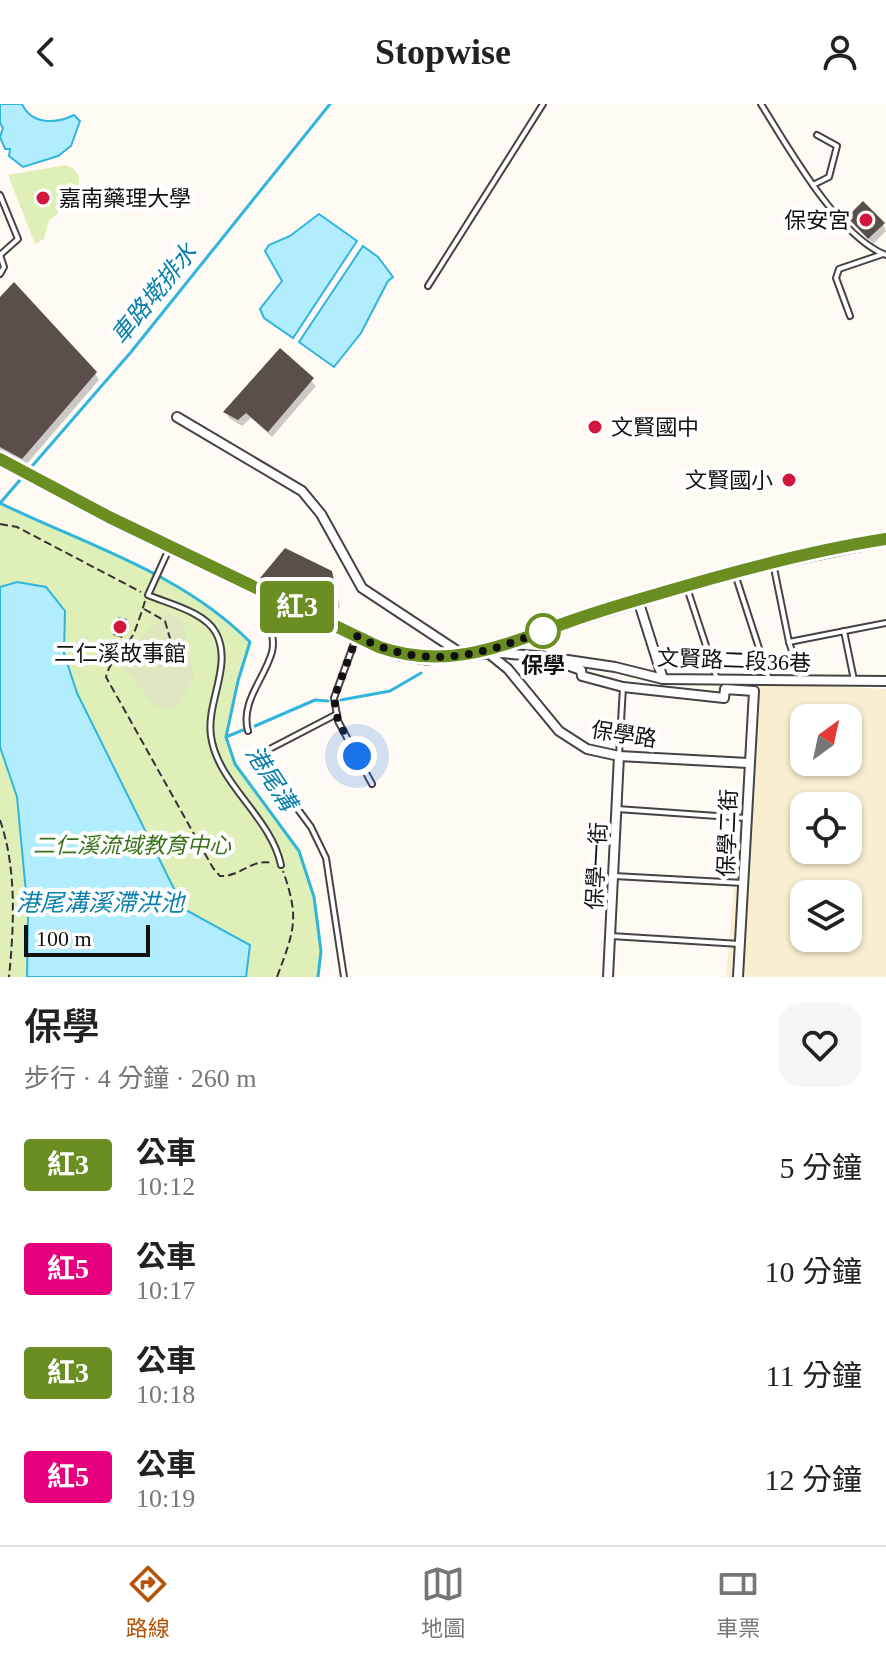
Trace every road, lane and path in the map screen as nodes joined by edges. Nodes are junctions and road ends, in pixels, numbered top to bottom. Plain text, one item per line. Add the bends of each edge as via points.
1 (543, 104) edge
2 (761, 104) edge
3 (817, 135) dead end
4 (813, 185) junction
5 (0, 195) edge
6 (0, 255) edge
7 (884, 255) edge
8 (0, 274) edge
9 (428, 286) dead end
10 (850, 316) dead end
11 (177, 417) dead end
12 (0, 459) edge
13 (0, 524) edge
14 (886, 539) edge
15 (171, 547) junction
16 (773, 561) junction
17 (734, 571) junction
18 (687, 586) junction
19 (149, 592) junction
20 (266, 593) junction
21 (638, 600) junction
22 (143, 608) junction
23 (886, 623) edge
24 (844, 631) junction
25 (357, 636) junction
26 (171, 642) dead end
27 (789, 642) junction
28 (486, 652) junction
29 (463, 654) junction
30 (544, 657) junction
31 (663, 679) junction
32 (717, 680) junction
33 (769, 680) junction
34 (802, 681) junction
35 (854, 681) junction
36 (886, 681) edge
37 (623, 687) junction
38 (337, 714) junction
39 (248, 731) dead end
40 (260, 754) dead end
41 (619, 756) junction
42 (748, 763) junction
43 (271, 773) dead end
44 (372, 784) dead end
45 (617, 809) junction
46 (746, 818) junction
47 (0, 820) edge
48 (281, 865) junction
49 (614, 876) junction
50 (743, 883) junction
51 (611, 936) junction
52 (740, 944) junction
53 (9, 977) edge
54 (277, 977) edge
55 (344, 977) edge
56 (608, 977) edge
57 (738, 977) edge

1 - 9 lane
2 - 4 lane
3 - 4 lane via 837,146 829,177
4 - 7 lane via 822,200
5 - 6 lane via 18,239
6 - 8 lane
7 - 10 lane via 839,269 836,278
11 - 29 street via 302,491 321,514 362,588
12 - 15 main road
13 - 19 path via 17,527
14 - 16 main road
15 - 19 lane
15 - 20 main road
16 - 17 main road
16 - 27 lane
17 - 18 main road
17 - 33 lane
18 - 21 main road
18 - 32 lane
19 - 22 path
19 - 48 lane via 204,619 216,631 221,666 211,707 211,738 222,766 268,832
20 - 25 main road
20 - 39 lane via 272,651 250,701
21 - 28 main road
21 - 31 street
22 - 26 path via 165,621
22 - 48 path via 106,677 220,876 230,877 255,862
23 - 24 lane
24 - 27 lane
24 - 35 lane
25 - 29 main road via 408,656
25 - 38 lane via 334,698
27 - 34 lane
28 - 29 main road
28 - 30 street, 文賢路二段36巷
28 - 41 street, 保學路 via 508,669 571,741
30 - 31 street, 文賢路二段36巷
30 - 37 street via 581,670 582,676
31 - 32 street, 文賢路二段36巷
32 - 33 street, 文賢路二段36巷
33 - 34 street, 文賢路二段36巷
34 - 35 street, 文賢路二段36巷
35 - 36 street, 文賢路二段36巷
37 - 41 lane
37 - 42 street, 保學二街 via 724,698 725,689 754,691
38 - 40 lane
38 - 44 lane
41 - 42 street, 保學路
41 - 45 street, 保學一街
42 - 46 street, 保學二街
43 - 55 lane via 326,858
45 - 46 lane
45 - 49 street, 保學一街
46 - 50 street, 保學二街
47 - 53 path via 12,891
48 - 54 path via 294,901 294,929
49 - 50 lane
49 - 51 street, 保學一街
50 - 52 street, 保學二街
51 - 52 lane
51 - 56 street, 保學一街
52 - 57 street, 保學二街

